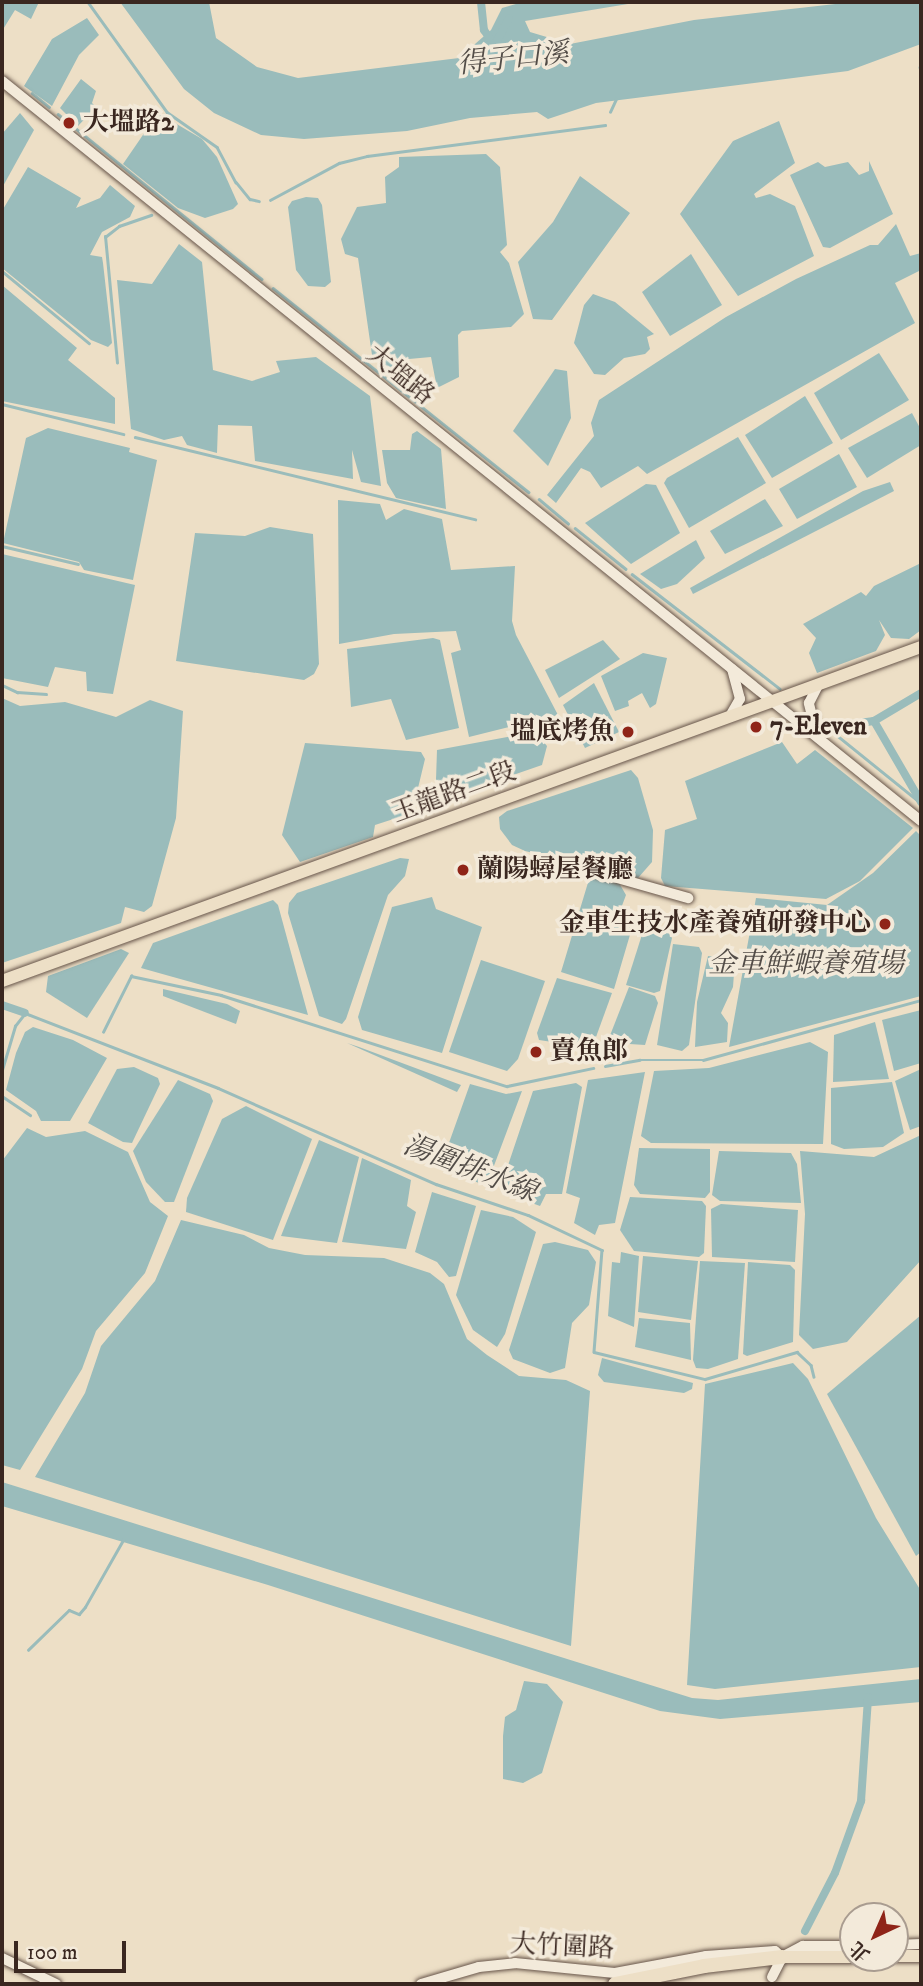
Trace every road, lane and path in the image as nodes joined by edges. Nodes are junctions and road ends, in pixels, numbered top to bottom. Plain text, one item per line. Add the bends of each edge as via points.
1 (2, 81) edge
2 (921, 647) edge
3 (732, 669) junction
4 (820, 684) junction
5 (772, 701) junction
6 (730, 716) junction
7 (818, 736) junction
8 (921, 821) edge
9 (596, 872) dead end
10 (688, 898) dead end
11 (2, 981) edge
12 (839, 1946) edge
13 (782, 1957) junction
14 (839, 1957) edge
15 (2, 1958) edge
16 (772, 1977) dead end
17 (56, 1984) edge
18 (421, 1984) edge
19 (615, 1984) edge

1 - 3 street, 大塭路
2 - 4 main road, 玉龍路二段
3 - 5 street, 大塭路
3 - 6 street via 740,699
4 - 5 main road, 玉龍路二段
4 - 7 street via 809,704
5 - 6 main road, 玉龍路二段
5 - 7 street, 大塭路
6 - 11 main road, 玉龍路二段
7 - 8 street, 大塭路
9 - 10 street
12 - 13 street via 803,1947
13 - 14 main road
13 - 16 street
13 - 18 street, 大竹圍路 via 775,1951 706,1956 615,1973 515,1963 480,1967
13 - 19 highway via 704,1966
15 - 17 street

